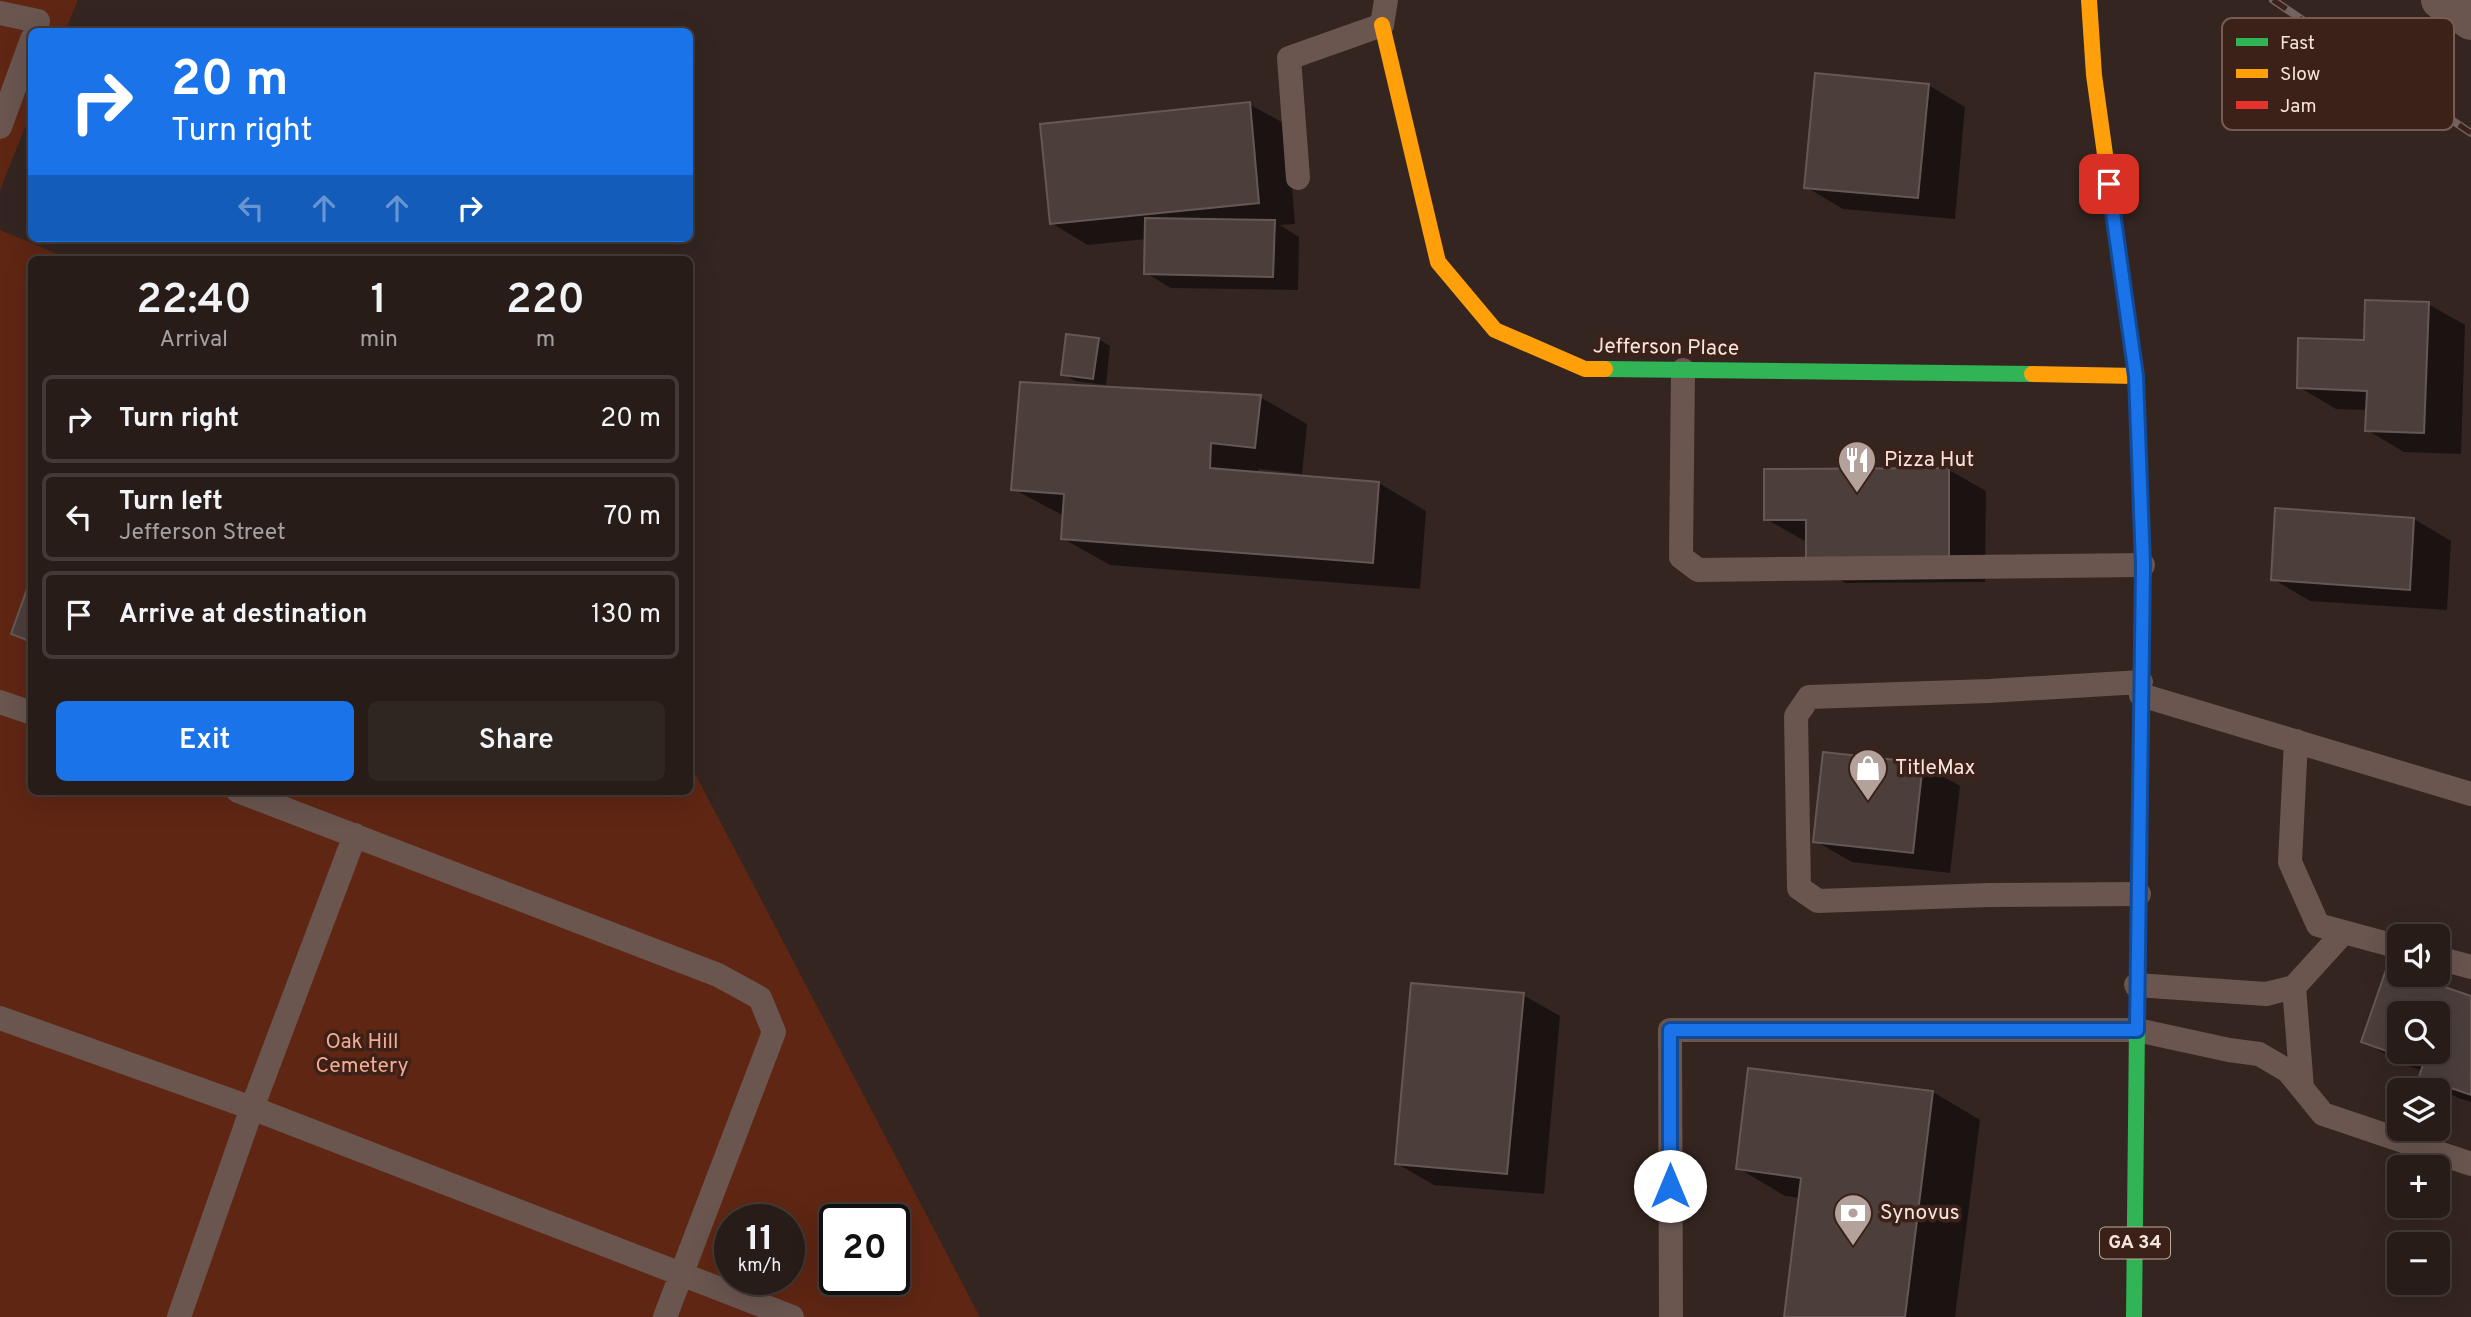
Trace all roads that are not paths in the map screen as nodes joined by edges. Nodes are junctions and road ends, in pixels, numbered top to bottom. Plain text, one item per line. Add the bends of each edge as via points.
1 (1386, 0) edge
2 (2089, 0) edge
3 (2440, 0) edge
4 (0, 13) edge
5 (2471, 21) edge
6 (37, 23) edge
7 (1382, 25) junction
8 (28, 48) edge
9 (0, 127) edge
10 (1298, 178) dead end
11 (1683, 370) junction
12 (2136, 376) junction
13 (2143, 565) junction
14 (2141, 688) junction
15 (0, 702) edge
16 (28, 712) edge
17 (2296, 741) junction
18 (2471, 794) edge
19 (249, 795) edge
20 (355, 835) junction
21 (2139, 894) junction
22 (2344, 932) junction
23 (2387, 944) edge
24 (2450, 961) edge
25 (2471, 967) edge
26 (2136, 985) junction
27 (2294, 987) junction
28 (0, 1018) edge
29 (2137, 1030) junction
30 (2302, 1088) junction
31 (252, 1108) junction
32 (2471, 1164) edge
33 (681, 1276) junction
34 (178, 1317) edge
35 (665, 1317) edge
36 (792, 1317) edge
37 (1671, 1317) edge
38 (2134, 1317) edge

1 - 7 lane
2 - 12 main road, GA 34 via 2094,75
3 - 5 street
4 - 6 lane
7 - 10 lane via 1289,58
7 - 11 main road, Jefferson Place via 1438,262 1494,330 1585,369
8 - 9 lane
11 - 12 main road, Jefferson Place
11 - 13 lane via 1681,557 1698,570
12 - 13 main road, GA 34
13 - 14 main road, GA 34
14 - 17 lane
14 - 21 main road, GA 34
14 - 21 lane via 1809,697 1796,716 1799,888 1818,901
15 - 16 lane
17 - 18 lane
17 - 22 lane via 2290,862 2318,925
19 - 20 lane
20 - 31 lane
20 - 33 lane via 718,975 760,999 774,1032
21 - 26 main road, GA 34
22 - 23 lane
22 - 27 lane
24 - 25 lane
26 - 27 lane via 2266,994
26 - 29 main road, GA 34
27 - 30 lane
28 - 31 lane
29 - 30 lane via 2259,1054 2288,1071
29 - 37 lane via 1670,1030
29 - 38 main road, GA 34
30 - 32 lane via 2323,1114
31 - 33 lane
31 - 34 lane
33 - 35 lane
33 - 36 lane

